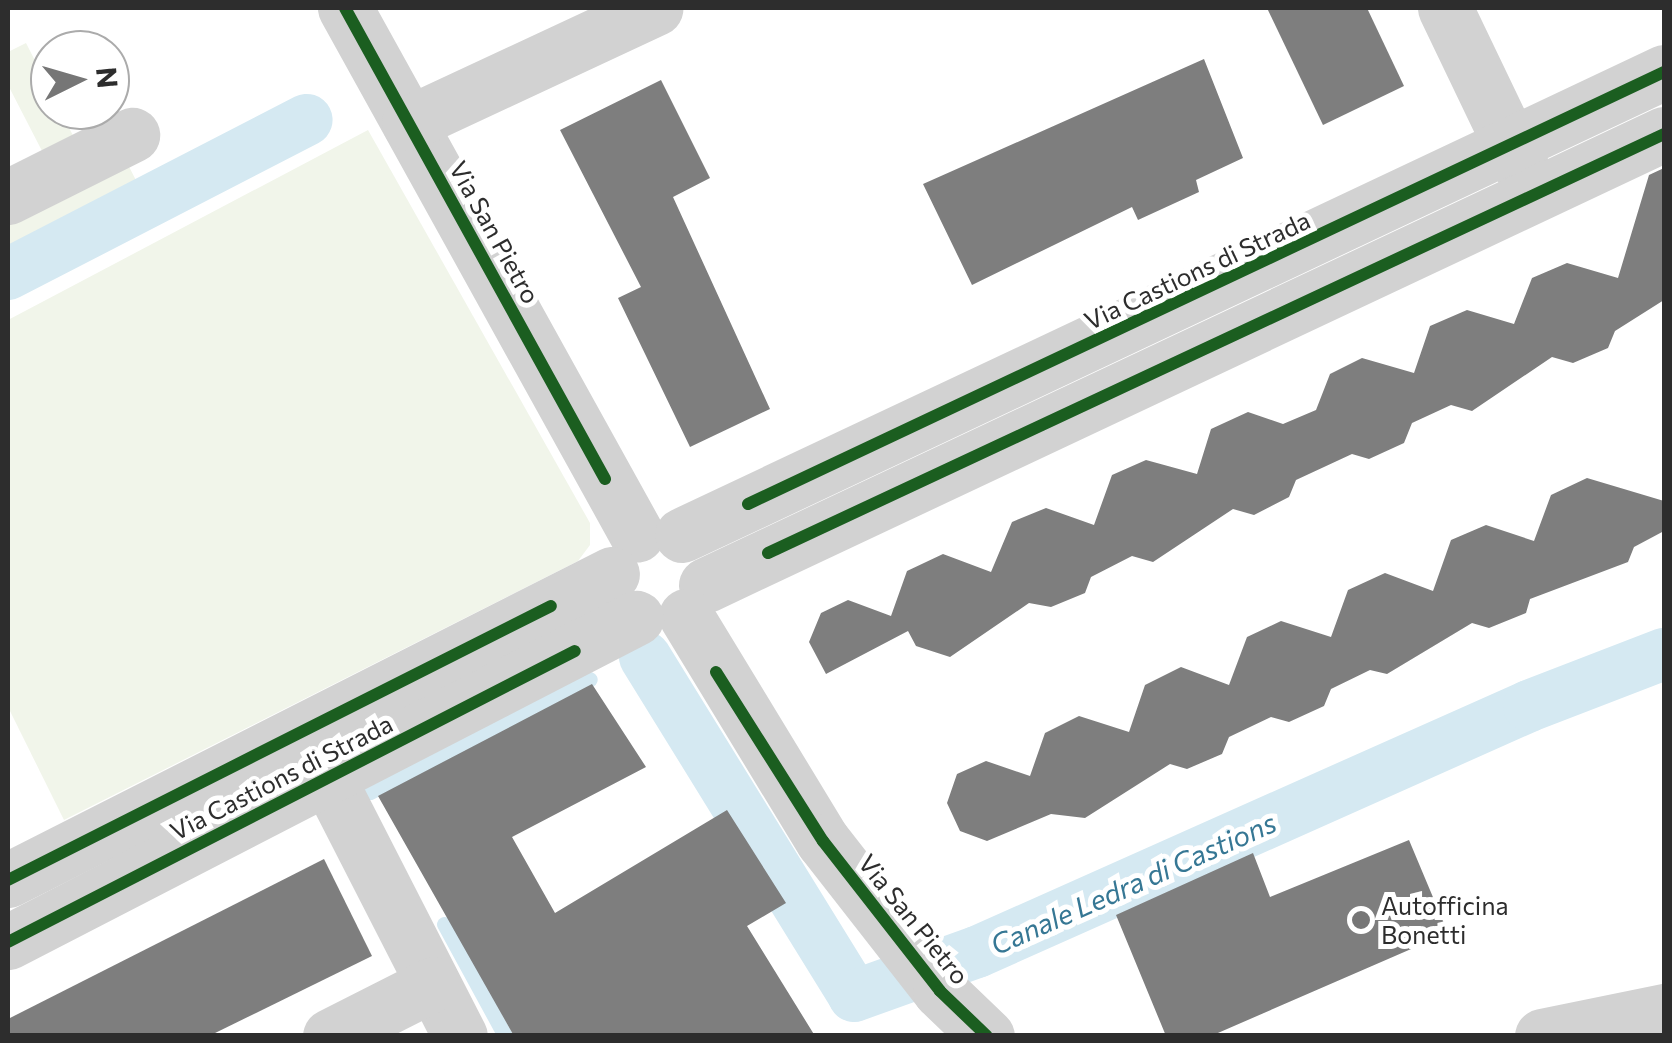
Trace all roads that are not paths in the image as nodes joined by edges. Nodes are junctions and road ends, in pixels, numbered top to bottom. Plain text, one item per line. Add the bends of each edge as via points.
1 (345, 8) edge
2 (656, 8) edge
3 (1445, 8) edge
4 (1664, 72) edge
5 (410, 123) junction
6 (1664, 134) edge
7 (132, 135) dead end
8 (1511, 145) junction
9 (1535, 195) junction
10 (8, 197) edge
11 (1010, 412) junction
12 (660, 577) junction
13 (316, 754) junction
14 (19, 874) edge
15 (31, 930) edge
16 (434, 984) junction
17 (1664, 1010) edge
18 (330, 1036) edge
19 (460, 1036) edge
20 (987, 1036) edge
21 (1542, 1036) edge

1 - 5 street, Via San Pietro
2 - 5 street
3 - 8 street
4 - 8 street, Via Castions di Strada
5 - 12 street, Via San Pietro
6 - 9 street, Via Castions di Strada
7 - 10 street
8 - 9 street
8 - 11 street, Via Castions di Strada
9 - 11 street, Via Castions di Strada
11 - 12 street, Via Castions di Strada
12 - 13 street, Via Castions di Strada
12 - 20 street, Via San Pietro via 764,754 924,971
13 - 14 street, Via Castions di Strada
13 - 15 street, Via Castions di Strada
13 - 16 street
14 - 15 street
16 - 18 street
16 - 19 street
17 - 21 street

